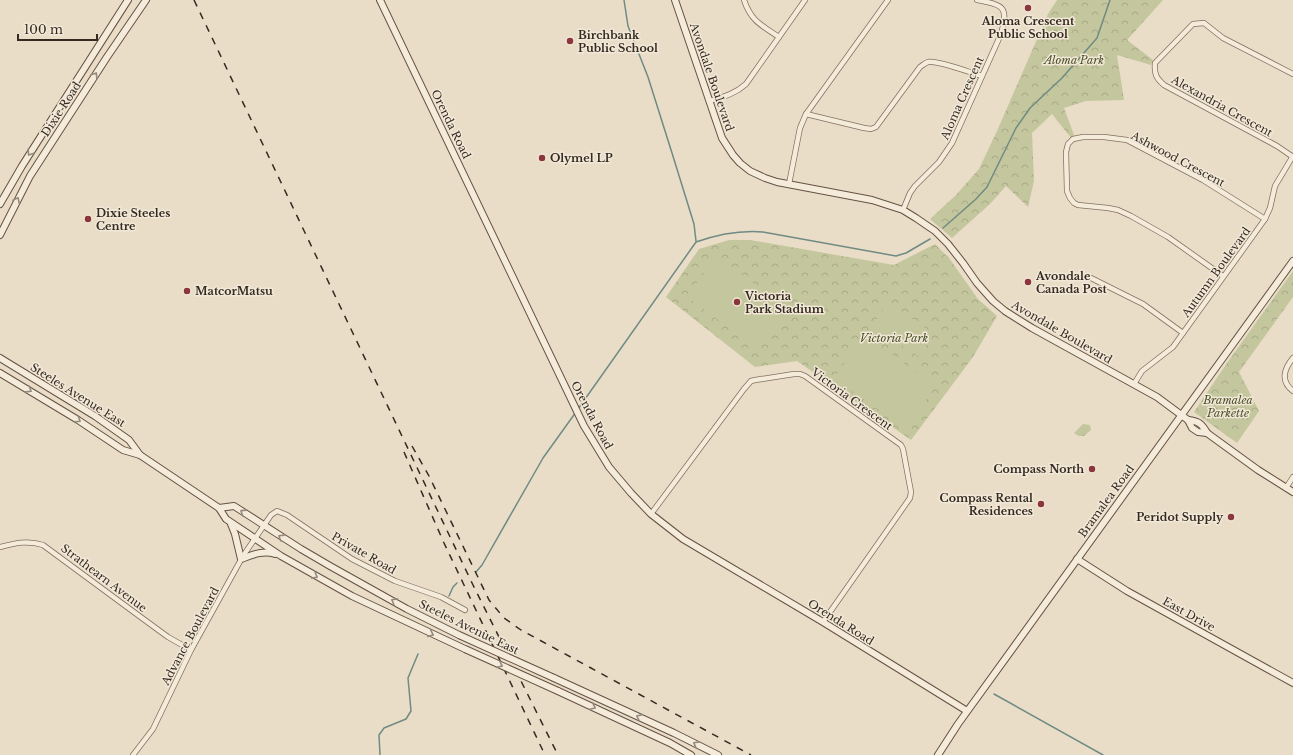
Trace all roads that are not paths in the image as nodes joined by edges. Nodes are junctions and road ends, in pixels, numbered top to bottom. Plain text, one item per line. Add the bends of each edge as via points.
1 (128, 0) edge
2 (146, 0) edge
3 (380, 0) edge
4 (676, 0) edge
5 (744, 0) edge
6 (805, 0) edge
7 (888, 0) edge
8 (977, 0) edge
9 (779, 37) junction
10 (1293, 74) edge
11 (982, 76) junction
12 (709, 101) junction
13 (806, 114) junction
14 (1293, 156) edge
15 (789, 184) junction
16 (0, 204) edge
17 (903, 210) junction
18 (1265, 220) junction
19 (0, 235) edge
20 (1293, 261) edge
21 (1223, 276) junction
22 (1091, 278) dead end
23 (1183, 333) junction
24 (0, 358) edge
25 (1293, 358) edge
26 (0, 373) edge
27 (1134, 384) junction
28 (1293, 391) edge
29 (1181, 414) junction
30 (140, 455) junction
31 (1293, 477) edge
32 (1286, 488) junction
33 (1293, 492) edge
34 (219, 508) junction
35 (651, 514) junction
36 (230, 522) junction
37 (264, 525) junction
38 (255, 539) junction
39 (0, 547) edge
40 (281, 556) junction
41 (1077, 559) junction
42 (241, 560) junction
43 (465, 610) dead end
44 (823, 622) junction
45 (191, 650) junction
46 (1293, 683) edge
47 (967, 711) junction
48 (674, 733) junction
49 (670, 743) junction
50 (133, 755) edge
51 (691, 755) edge
52 (718, 755) edge
53 (938, 755) edge

1 -> 16 main road, Dixie Road
19 -> 2 main road, Dixie Road via 30,176
3 - 35 main road, Orenda Road via 591,440 609,467
4 - 12 main road, Avondale Boulevard
5 - 9 street via 754,20
6 - 9 street
7 - 13 street
8 - 11 street, Aloma Crescent via 997,4 1005,15 1001,34
9 - 12 street via 746,84 739,90
10 - 14 street, Alexandria Crescent via 1223,38 1204,23 1193,24 1155,63 1156,77 1164,85
11 - 13 street via 930,62 924,63 876,126 871,129
11 - 17 street, Aloma Crescent via 952,143 912,190
12 - 15 main road, Avondale Boulevard via 722,138 740,163 765,178
13 - 15 street via 800,128
14 - 18 street, Autumn Boulevard via 1276,186
15 - 17 main road, Avondale Boulevard via 864,198
17 - 27 main road, Avondale Boulevard via 928,226 948,244 977,283 1005,311
18 - 21 street, Autumn Boulevard
18 - 21 street, Ashwood Crescent via 1203,180 1127,140 1083,137 1068,144 1067,191 1074,203 1080,206 1118,210 1131,216 1168,237
20 - 29 main road, Bramalea Road
21 - 23 street, Autumn Boulevard
22 - 23 street via 1143,304
23 - 27 street, Autumn Boulevard via 1173,347 1142,371
24 - 30 main road, Steeles Avenue East via 95,416 129,440
25 - 28 street via 1285,368 1285,376 1286,383
26 -> 30 main road, Steeles Avenue East via 123,450
27 - 29 main road, Avondale Boulevard
29 - 32 main road, Avondale Boulevard via 1188,420 1203,425 1207,433
29 - 41 main road, Bramalea Road
30 - 34 main road, Steeles Avenue East
31 - 32 street
32 - 33 main road, Avondale Boulevard
34 - 36 main road, Steeles Avenue East
37 -> 34 main road, Steeles Avenue East via 234,506
35 - 44 main road, Orenda Road via 683,538
35 - 44 street, Victoria Crescent via 751,382 794,374 805,376 901,445 911,492 910,498
36 - 38 main road, Steeles Avenue East
36 - 42 main road
37 - 38 street, Advance Boulevard
37 - 43 street, Private Road via 271,515 280,511 359,562 395,581 441,597
48 -> 37 main road, Steeles Avenue East, bridge via 407,609
38 - 40 main road, Steeles Avenue East
38 - 42 street, Advance Boulevard
39 - 45 street, Strathearn Avenue via 25,542 43,545 168,637
40 - 42 main road via 270,552
40 -> 49 main road, Steeles Avenue East, bridge via 352,596
41 - 46 main road, East Drive via 1128,591
41 - 47 main road, Bramalea Road
42 - 45 street, Advance Boulevard
44 - 47 main road, Orenda Road
45 - 50 street, Advance Boulevard via 153,729
47 - 53 main road, Bramalea Road
48 - 49 main road
52 -> 48 main road, Steeles Avenue East
49 - 51 main road, Steeles Avenue East

